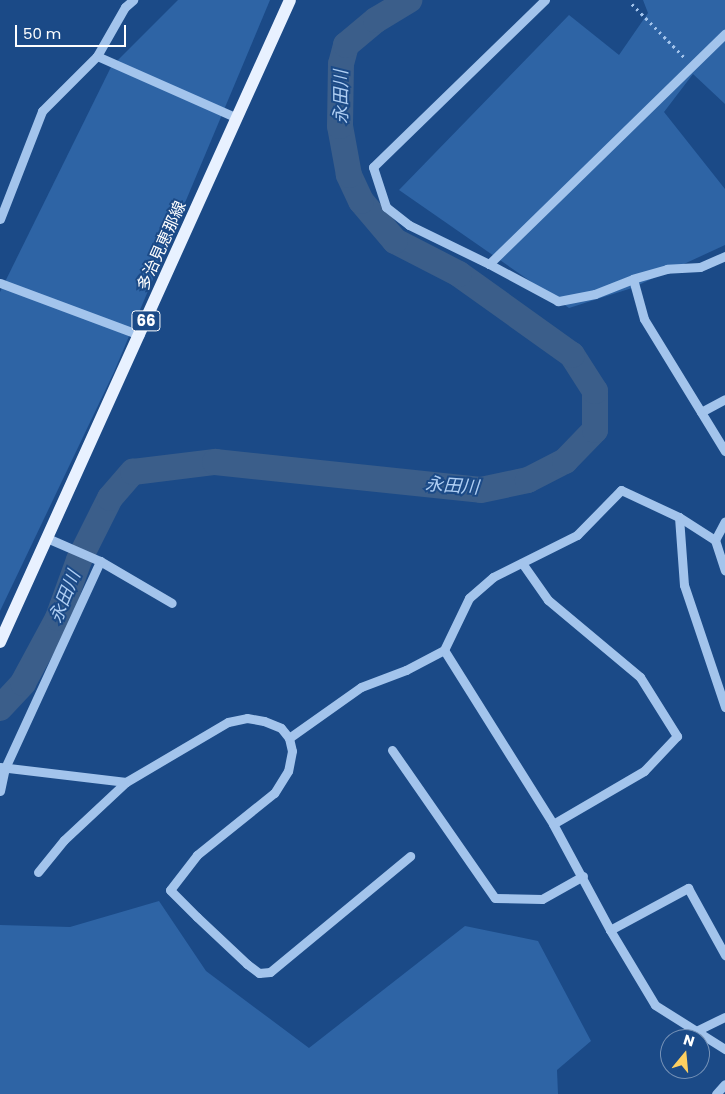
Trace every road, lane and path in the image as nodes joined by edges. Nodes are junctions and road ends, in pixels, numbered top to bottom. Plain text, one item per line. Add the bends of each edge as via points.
1 (134, 0) edge
2 (290, 0) edge
3 (545, 0) edge
4 (632, 4) dead end
5 (725, 34) edge
6 (97, 56) junction
7 (692, 66) junction
8 (237, 118) junction
9 (0, 219) edge
10 (725, 256) edge
11 (489, 264) junction
12 (633, 279) junction
13 (0, 283) edge
14 (140, 335) junction
15 (725, 399) edge
16 (701, 412) junction
17 (725, 451) edge
18 (679, 517) junction
19 (725, 521) edge
20 (53, 540) junction
21 (715, 540) junction
22 (96, 560) junction
23 (522, 563) junction
24 (725, 570) edge
25 (172, 602) dead end
26 (0, 642) edge
27 (444, 650) junction
28 (725, 707) edge
29 (289, 738) junction
30 (392, 750) dead end
31 (2, 767) edge
32 (126, 782) junction
33 (0, 791) edge
34 (553, 824) junction
35 (410, 856) dead end
36 (38, 872) dead end
37 (583, 876) junction
38 (610, 930) junction
39 (725, 956) edge
40 (725, 1017) edge
41 (693, 1029) edge
42 (700, 1029) edge
43 (710, 1040) edge
44 (725, 1049) edge
45 (725, 1084) edge
46 (716, 1094) edge

1 - 6 street via 125,8
2 - 8 main road, 多治見恵那線 / 66
3 - 11 street via 373,167 386,207 409,225
4 - 7 path
5 - 7 street
6 - 8 street
6 - 9 street via 42,110
7 - 11 street
8 - 14 main road, 多治見恵那線 / 66
10 - 12 street via 700,267 666,269
11 - 12 street via 558,302 596,294
12 - 16 street via 644,319
13 - 14 street
14 - 20 main road, 多治見恵那線 / 66
15 - 16 street
16 - 17 street
18 - 21 street
18 - 23 street via 620,490 577,535
18 - 28 street via 684,585
19 - 21 street
20 - 22 street
20 - 26 main road, 多治見恵那線 / 66
21 - 24 street
22 - 25 street
22 - 31 street
23 - 27 street via 493,577 469,598
23 - 34 street via 548,600 640,677 677,736 644,771
27 - 29 street via 406,670 361,687
27 - 34 street
29 - 32 street via 281,728 264,721 247,718 228,722
29 - 35 street via 292,751 288,771 274,793 197,855 170,890 197,918 247,964 259,972 270,972
30 - 37 street via 495,898 542,899
31 - 32 street
31 - 33 street
32 - 36 street via 64,840
34 - 37 street
37 - 38 street
38 - 39 street via 688,888
38 - 41 street via 655,1005
40 - 42 street
43 - 44 street
45 - 46 street

